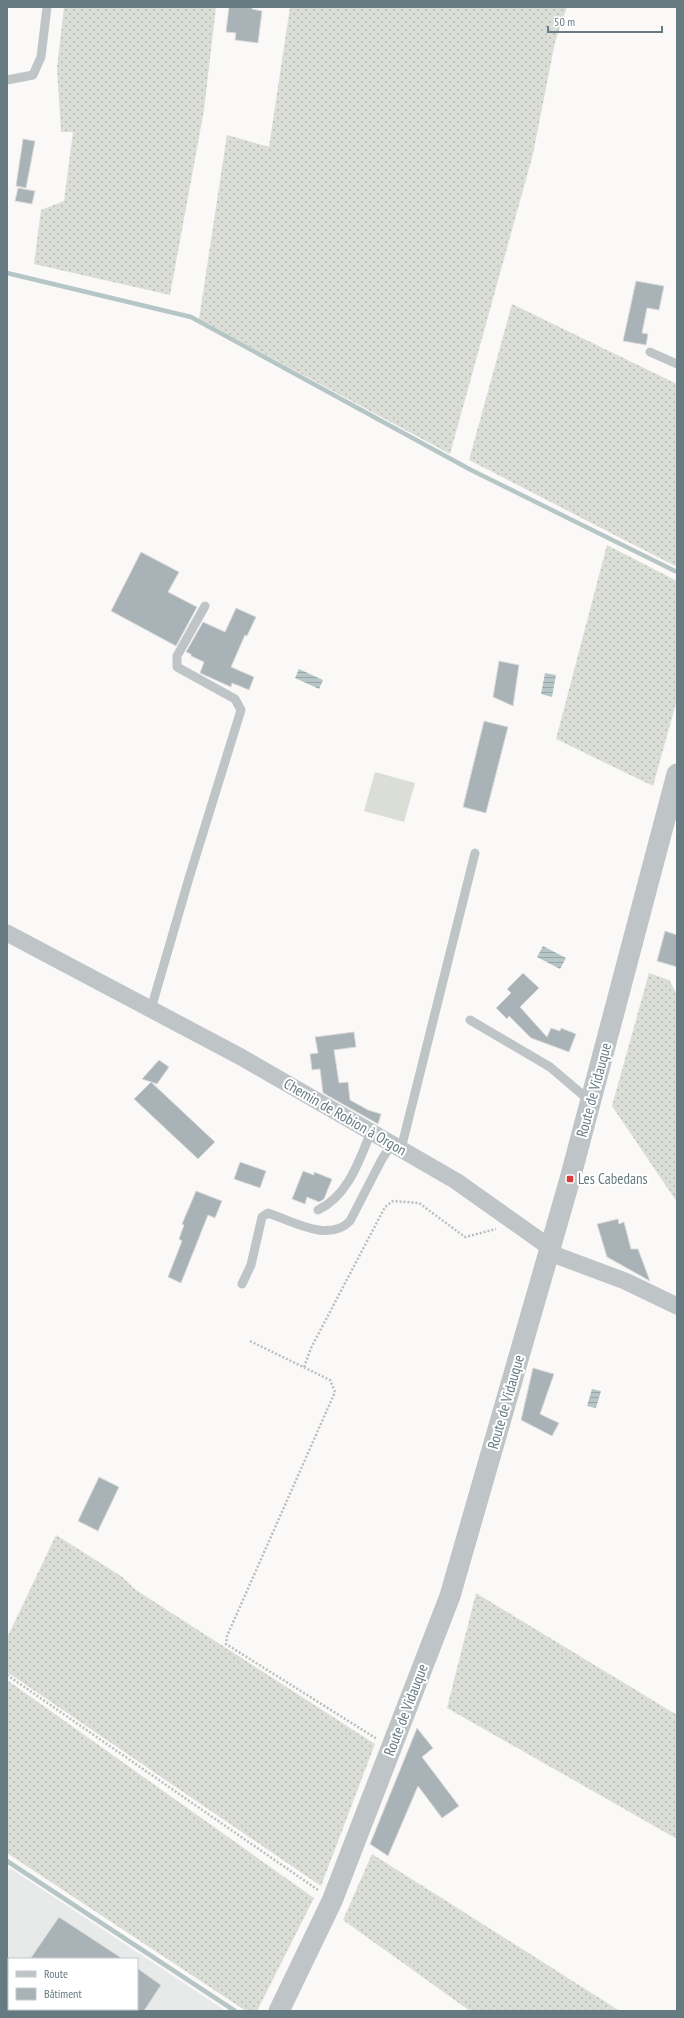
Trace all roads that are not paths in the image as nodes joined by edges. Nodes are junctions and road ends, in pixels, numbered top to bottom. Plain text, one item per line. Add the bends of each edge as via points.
1 (47, 7) edge
2 (7, 80) edge
3 (650, 352) dead end
4 (677, 364) edge
5 (205, 606) dead end
6 (677, 775) edge
7 (475, 853) dead end
8 (7, 933) edge
9 (151, 1010) junction
10 (470, 1020) dead end
11 (591, 1102) junction
12 (371, 1132) junction
13 (397, 1147) junction
14 (318, 1210) dead end
15 (548, 1246) junction
16 (242, 1284) dead end
17 (677, 1306) edge
18 (279, 2011) edge

1 - 2 lane via 41,56 33,75
3 - 4 lane
5 - 9 lane via 178,656 177,667 235,699 241,710
6 - 11 street, Route de Vidauque
7 - 13 lane
8 - 9 street, Chemin de Robion à Orgon
9 - 12 street, Chemin de Robion à Orgon via 241,1057
10 - 11 lane via 550,1067
11 - 15 street, Route de Vidauque
12 - 13 street, Chemin de Robion à Orgon
12 - 14 lane via 343,1191 330,1204
13 - 15 street, Chemin de Robion à Orgon via 456,1181
13 - 16 lane via 382,1159 350,1221 343,1229 319,1230 268,1213 262,1217 250,1265
15 - 17 street, Chemin de Robion à Orgon via 558,1256 625,1281
15 - 18 street, Route de Vidauque via 450,1596 332,1900

